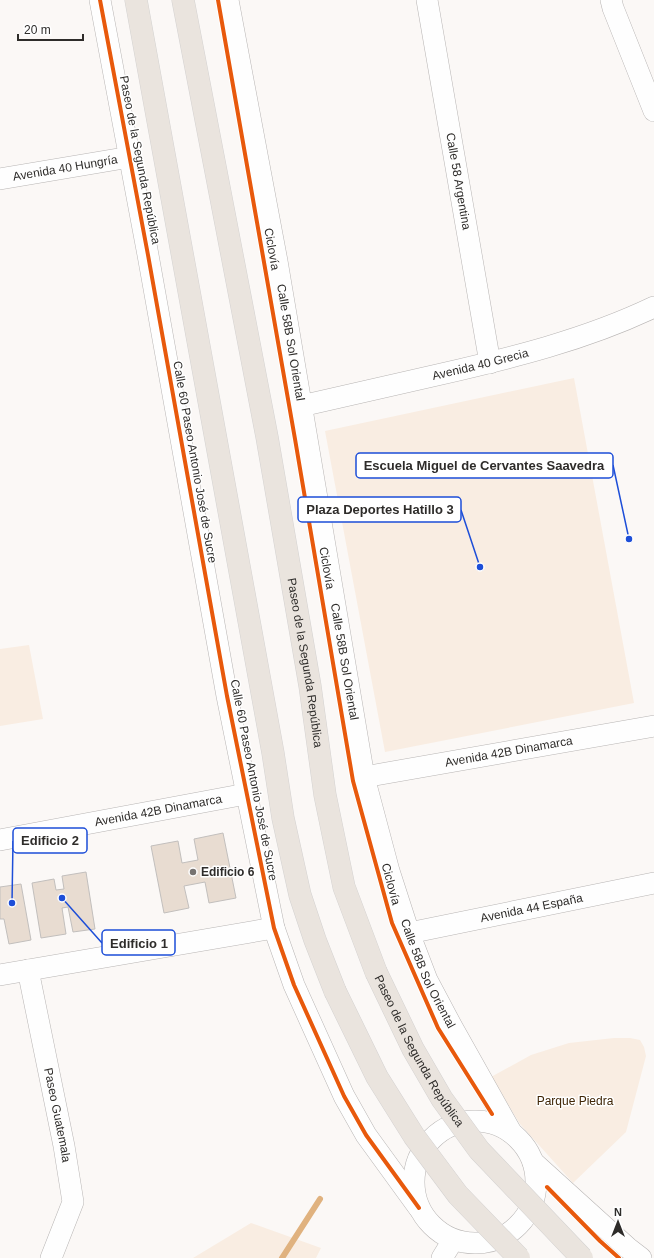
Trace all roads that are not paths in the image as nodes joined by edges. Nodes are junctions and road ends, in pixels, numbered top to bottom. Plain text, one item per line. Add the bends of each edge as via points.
1 (100, 0) edge
2 (136, 0) edge
3 (183, 0) edge
4 (228, 0) edge
5 (427, 0) edge
6 (611, 0) edge
7 (654, 111) edge
8 (130, 157) junction
9 (0, 179) edge
10 (654, 307) edge
11 (160, 323) joint
12 (490, 363) junction
13 (301, 406) junction
14 (654, 726) edge
15 (364, 776) junction
16 (246, 794) junction
17 (0, 840) edge
18 (654, 883) edge
19 (274, 928) junction
20 (409, 933) junction
21 (28, 970) junction
22 (0, 975) edge
23 (511, 1132) junction
24 (533, 1162) junction
25 (419, 1208) junction
26 (432, 1225) junction
27 (452, 1254) edge
28 (51, 1258) edge
29 (519, 1258) edge
30 (582, 1258) edge
31 (641, 1258) edge

1 - 8 street, Paseo de la Segunda República
2 - 29 highway, Paseo de la Segunda República, bridge via 283,818 300,895 335,991 377,1076 414,1136 458,1195
3 - 30 highway, Paseo de la Segunda República, bridge via 268,444 310,686 325,795 344,887 376,972 413,1049 442,1099 479,1150
4 - 13 street, Calle 58B Sol Oriental via 277,261
5 - 12 street, Calle 58 Argentina
6 - 7 street
8 - 9 street, Avenida 40 Hungría
8 - 11 street, Paseo de la Segunda República
10 - 12 street, Avenida 40 Grecia via 541,350
11 - 16 street, Calle 60 Paseo Antonio José de Sucre
12 - 13 street, Avenida 40 Grecia
13 - 15 street, Calle 58B Sol Oriental
14 - 15 street, Avenida 42B Dinamarca
15 - 20 street, Calle 58B Sol Oriental via 389,871
16 - 17 street, Avenida 42B Dinamarca
16 - 19 street, Calle 60 Paseo Antonio José de Sucre
18 - 20 street, Avenida 44 España
19 - 21 street
19 - 25 street, Calle 60 Paseo Antonio José de Sucre via 294,985 344,1096 366,1135
20 - 23 street, Calle 58B Sol Oriental via 427,980
21 - 22 street
21 - 28 street, Paseo Guatemala via 73,1202
23 - 24 street via 523,1144
23 - 25 street via 495,1124 478,1121 460,1122 438,1133 419,1156 414,1173 414,1191
24 - 26 street via 537,1182 534,1202 523,1220 508,1234 489,1242 468,1243 448,1237
24 - 31 street
25 - 26 street
26 - 27 street

